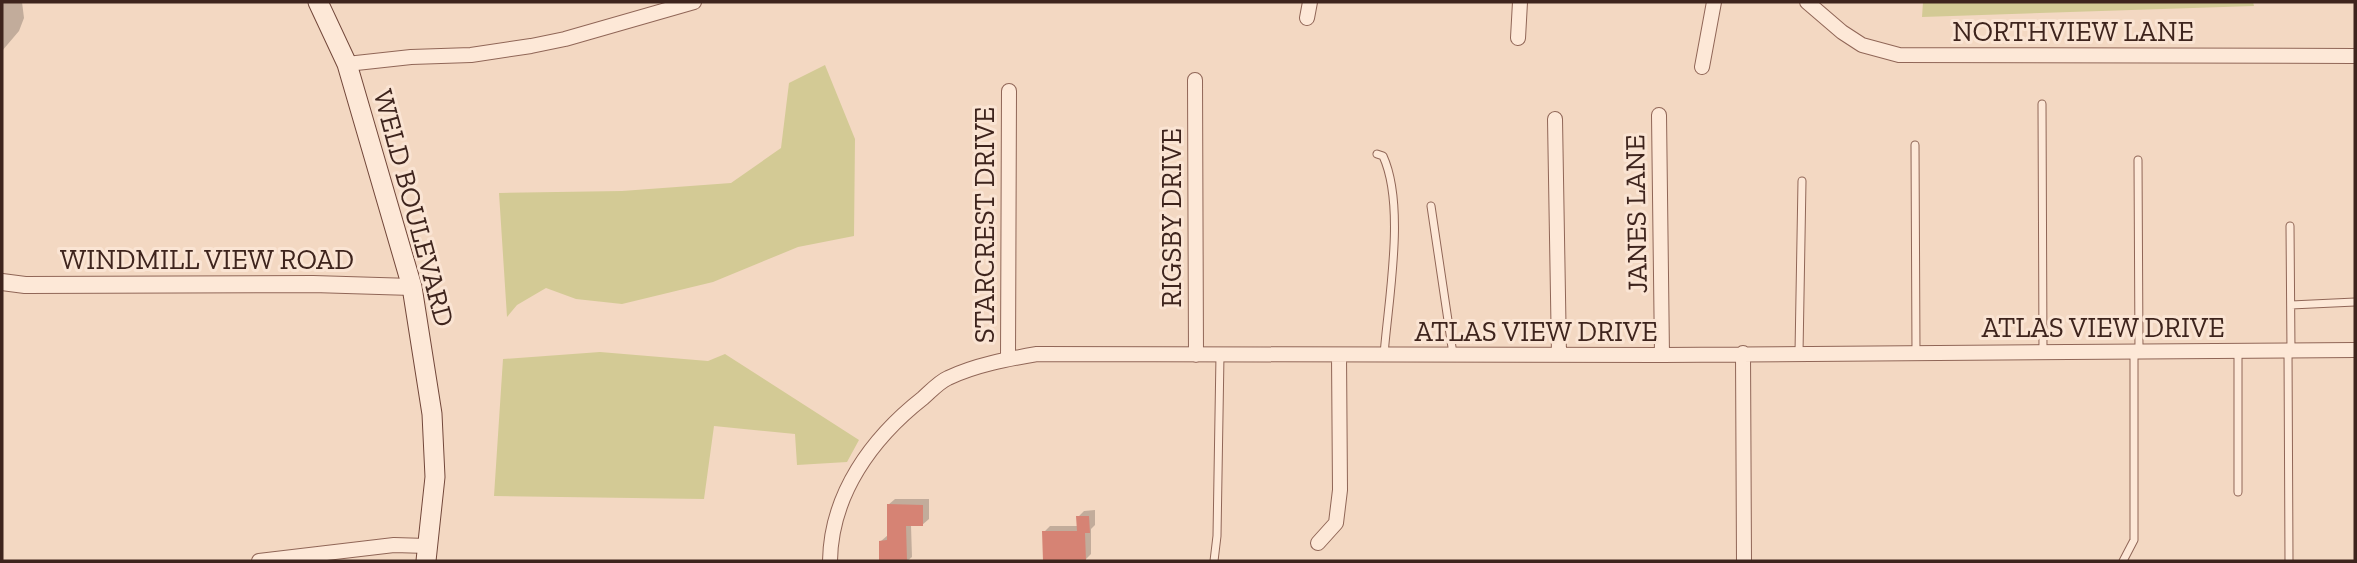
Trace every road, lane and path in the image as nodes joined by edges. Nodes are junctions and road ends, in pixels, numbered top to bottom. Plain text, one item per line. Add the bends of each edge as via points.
1 (318, 2) edge
2 (694, 2) edge
3 (1310, 2) edge
4 (1520, 2) edge
5 (1714, 2) edge
6 (1807, 2) edge
7 (1307, 18) dead end
8 (1518, 38) dead end
9 (2355, 56) edge
10 (346, 64) junction
11 (1702, 68) dead end
12 (1195, 80) dead end
13 (1009, 91) dead end
14 (2042, 104) dead end
15 (1659, 115) dead end
16 (1555, 119) dead end
17 (1914, 145) dead end
18 (1377, 154) dead end
19 (2138, 160) dead end
20 (1802, 181) dead end
21 (1431, 206) dead end
22 (2290, 226) dead end
23 (2, 282) edge
24 (411, 286) junction
25 (2355, 302) edge
26 (2291, 305) junction
27 (2355, 350) edge
28 (2137, 351) junction
29 (2238, 351) junction
30 (2290, 351) junction
31 (1799, 352) junction
32 (1916, 352) junction
33 (2043, 352) junction
34 (1743, 354) junction
35 (1196, 355) junction
36 (1220, 355) junction
37 (1339, 355) junction
38 (1384, 355) junction
39 (1454, 355) junction
40 (1559, 355) junction
41 (1662, 355) junction
42 (1008, 359) junction
43 (2238, 492) dead end
44 (1318, 543) dead end
45 (427, 553) edge
46 (259, 561) edge
47 (830, 561) edge
48 (1214, 561) edge
49 (1744, 561) edge
50 (2123, 561) edge
51 (2290, 561) edge

1 - 10 main road, WELD BOULEVARD
2 - 10 street via 565,40 471,55
3 - 7 street
4 - 8 street
5 - 11 street
6 - 9 street, NORTHVIEW LANE via 1862,45 1899,55
10 - 24 main road, WELD BOULEVARD
12 - 35 street, RIGSBY DRIVE
13 - 42 street, STARCREST DRIVE
14 - 33 lane
15 - 41 street, JANES LANE
16 - 40 street
17 - 32 lane
18 - 38 lane via 1389,168 1393,209 1392,296
19 - 28 lane
20 - 31 lane
21 - 39 lane
22 - 26 lane
23 - 24 street, WINDMILL VIEW ROAD
24 - 45 main road, WELD BOULEVARD via 432,414 435,477
25 - 26 lane
26 - 30 lane
27 - 30 street, ATLAS VIEW DRIVE
28 - 29 street, ATLAS VIEW DRIVE
28 - 33 street, ATLAS VIEW DRIVE
28 - 50 lane via 2134,540
29 - 30 street, ATLAS VIEW DRIVE
29 - 43 lane
30 - 51 lane
31 - 32 street, ATLAS VIEW DRIVE
31 - 34 street, ATLAS VIEW DRIVE
32 - 33 street, ATLAS VIEW DRIVE
34 - 41 street, ATLAS VIEW DRIVE
34 - 49 street
35 - 36 street, ATLAS VIEW DRIVE
35 - 42 street, ATLAS VIEW DRIVE via 1037,354
36 - 37 street, ATLAS VIEW DRIVE
36 - 48 lane
37 - 38 street, ATLAS VIEW DRIVE
37 - 44 street via 1340,490 1336,523
38 - 39 street, ATLAS VIEW DRIVE
39 - 40 street, ATLAS VIEW DRIVE
40 - 41 street, ATLAS VIEW DRIVE
42 - 47 street, ATLAS VIEW DRIVE via 947,378 896,419 862,460 838,511
45 - 46 street via 394,545

